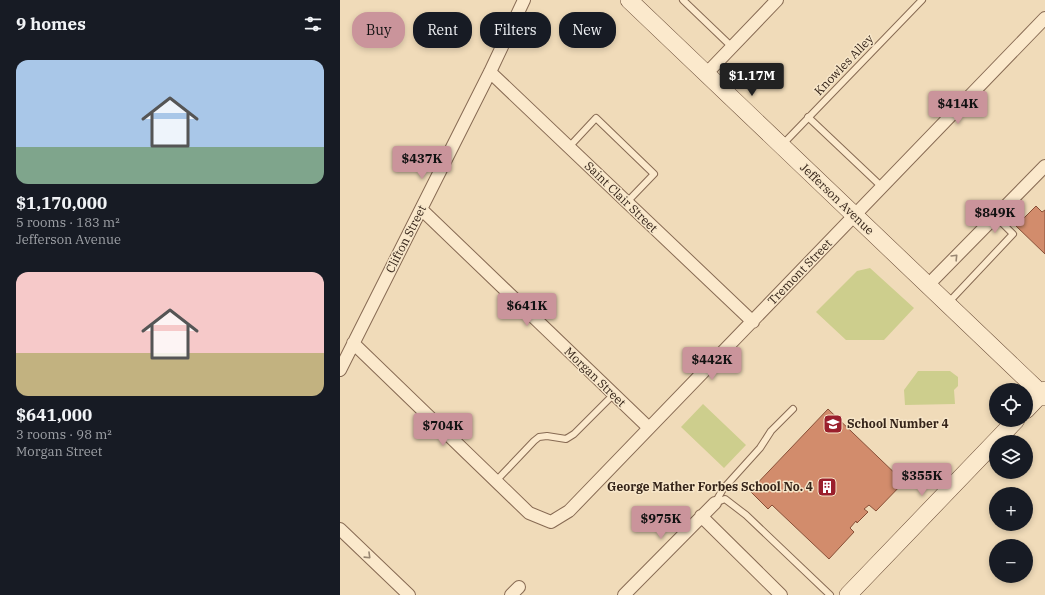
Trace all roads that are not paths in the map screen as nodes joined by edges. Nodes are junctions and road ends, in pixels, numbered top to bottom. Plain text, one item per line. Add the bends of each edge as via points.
1 (524, 0) edge
2 (683, 0) edge
3 (777, 0) edge
4 (922, 0) edge
5 (632, 1) edge
6 (1045, 18) edge
7 (732, 47) junction
8 (490, 72) junction
9 (706, 74) junction
10 (808, 117) junction
11 (781, 145) junction
12 (569, 147) junction
13 (1045, 166) edge
14 (882, 187) junction
15 (627, 202) junction
16 (421, 209) junction
17 (854, 215) junction
18 (995, 216) junction
19 (928, 285) junction
20 (947, 304) junction
21 (753, 322) junction
22 (353, 343) junction
23 (340, 370) edge
24 (614, 394) junction
25 (1044, 394) edge
26 (1033, 404) edge
27 (793, 409) dead end
28 (1009, 427) edge
29 (649, 428) junction
30 (496, 481) junction
31 (715, 502) junction
32 (702, 516) junction
33 (340, 529) edge
34 (409, 595) edge
35 (624, 595) edge
36 (781, 595) edge
37 (830, 595) edge
38 (848, 595) edge

1 - 8 street, Clifton Street
2 - 7 lane
3 - 7 street
4 - 10 lane, Knowles Alley
5 - 9 main road, Jefferson Avenue
6 - 14 street, Tremont Street
7 - 9 street
8 - 12 street, Saint Clair Street
8 - 16 street, Clifton Street
9 - 11 main road, Jefferson Avenue
10 - 11 lane, Knowles Alley
10 - 14 lane
11 - 17 main road, Jefferson Avenue
12 - 15 street, Saint Clair Street
12 - 15 lane via 596,118 654,174
13 - 18 street
14 - 17 street, Tremont Street
15 - 21 street, Saint Clair Street
16 - 22 street, Clifton Street
16 - 24 street, Morgan Street
17 - 19 main road, Jefferson Avenue
17 - 21 street, Tremont Street
19 -> 18 street
18 - 20 lane via 1014,234
19 - 20 main road, Jefferson Avenue
20 - 25 main road, Jefferson Avenue
21 - 29 street, Tremont Street
22 - 23 street, Clifton Street
22 - 30 street
24 - 29 street, Morgan Street
24 - 30 lane via 566,439 547,436 534,441
25 - 26 main road
27 - 31 lane via 771,431
28 - 38 main road
29 - 30 street, Tremont Street via 569,511 551,522 529,513
31 - 32 street
31 - 37 lane via 725,499 746,515
32 - 35 street
32 - 36 street
33 -> 34 street

